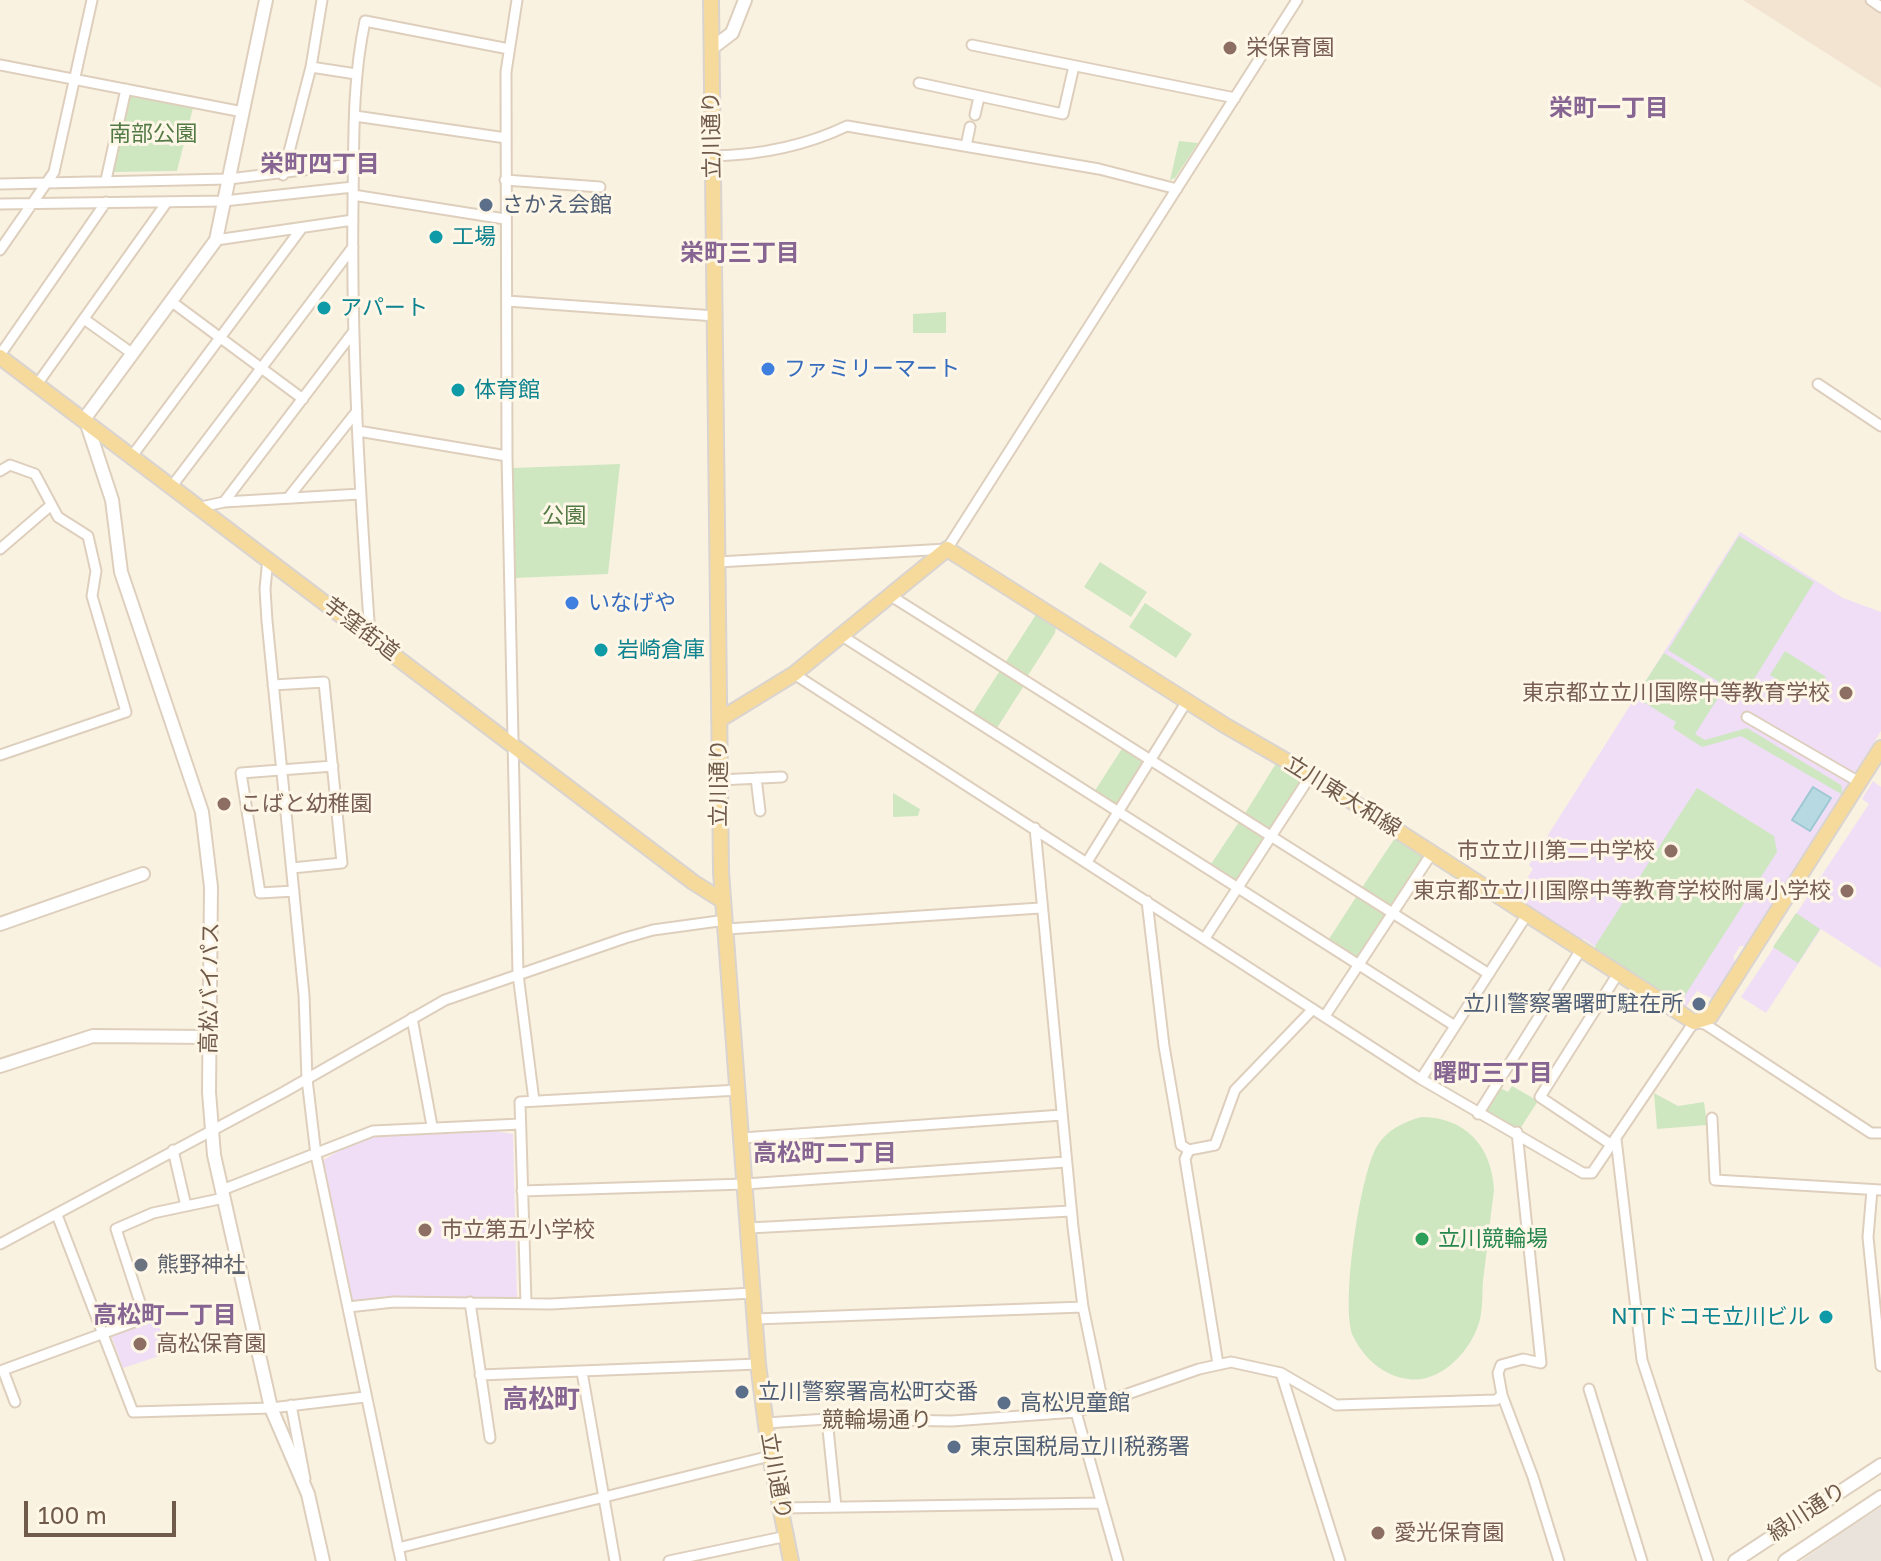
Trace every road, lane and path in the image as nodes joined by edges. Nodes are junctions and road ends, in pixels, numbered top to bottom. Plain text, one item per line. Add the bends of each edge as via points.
1 (92, 0) edge
2 (266, 0) edge
3 (322, 0) edge
4 (517, 0) edge
5 (711, 0) edge
6 (745, 0) edge
7 (1297, 0) edge
8 (1871, 0) edge
9 (1881, 7) edge
10 (972, 45) dead end
11 (509, 49) junction
12 (711, 49) junction
13 (0, 65) edge
14 (1074, 66) junction
15 (311, 67) junction
16 (356, 74) junction
17 (75, 79) junction
18 (919, 83) dead end
19 (126, 89) junction
20 (979, 97) junction
21 (1235, 98) junction
22 (243, 112) junction
23 (975, 115) dead end
24 (355, 116) junction
25 (970, 127) dead end
26 (506, 138) junction
27 (966, 146) junction
28 (713, 156) junction
29 (352, 164) junction
30 (283, 175) junction
31 (229, 179) junction
32 (106, 180) junction
33 (505, 180) junction
34 (47, 183) junction
35 (0, 184) edge
36 (600, 187) dead end
37 (1177, 189) junction
38 (353, 191) junction
39 (224, 201) junction
40 (33, 202) junction
41 (106, 202) junction
42 (167, 202) junction
43 (0, 204) edge
44 (505, 219) junction
45 (353, 220) junction
46 (301, 229) junction
47 (216, 240) junction
48 (353, 247) junction
49 (0, 250) edge
50 (507, 301) junction
51 (172, 302) junction
52 (715, 316) junction
53 (84, 319) junction
54 (354, 331) junction
55 (220, 337) junction
56 (133, 354) junction
57 (0, 356) edge
58 (261, 367) junction
59 (38, 383) junction
60 (1818, 384) dead end
61 (303, 399) junction
62 (357, 411) junction
63 (85, 418) junction
64 (1881, 426) edge
65 (358, 431) junction
66 (132, 456) junction
67 (507, 456) junction
68 (0, 471) edge
69 (172, 486) junction
70 (360, 494) junction
71 (288, 498) junction
72 (224, 502) junction
73 (50, 506) junction
74 (201, 507) junction
75 (0, 549) edge
76 (947, 549) junction
77 (268, 558) junction
78 (718, 562) junction
79 (891, 596) junction
80 (370, 636) junction
81 (842, 636) junction
82 (794, 674) junction
83 (273, 685) junction
84 (1187, 701) junction
85 (1747, 717) dead end
86 (719, 720) junction
87 (514, 746) junction
88 (1881, 748) edge
89 (0, 755) edge
90 (1150, 760) junction
91 (333, 766) junction
92 (282, 770) junction
93 (1311, 775) junction
94 (782, 777) dead end
95 (756, 778) junction
96 (719, 780) junction
97 (1859, 782) junction
98 (760, 811) dead end
99 (1119, 811) junction
100 (1035, 828) junction
101 (1272, 834) junction
102 (1432, 853) junction
103 (1087, 862) junction
104 (292, 868) junction
105 (143, 874) dead end
106 (1238, 887) junction
107 (294, 891) junction
108 (723, 901) junction
109 (1147, 901) junction
110 (1040, 908) junction
111 (1394, 911) junction
112 (1528, 913) junction
113 (0, 924) edge
114 (726, 924) junction
115 (1209, 940) junction
116 (1582, 947) junction
117 (1359, 964) junction
118 (1619, 972) junction
119 (518, 974) junction
120 (1489, 974) junction
121 (1313, 1009) junction
122 (1325, 1016) junction
123 (412, 1018) junction
124 (1694, 1022) junction
125 (1455, 1026) junction
126 (209, 1037) junction
127 (0, 1066) edge
128 (307, 1079) junction
129 (1421, 1079) junction
130 (739, 1090) junction
131 (534, 1101) junction
132 (1478, 1114) junction
133 (1062, 1115) junction
134 (1712, 1118) dead end
135 (520, 1124) junction
136 (432, 1126) junction
137 (210, 1130) junction
138 (1517, 1132) junction
139 (1876, 1133) edge
140 (742, 1138) junction
141 (1614, 1142) junction
142 (173, 1150) junction
143 (1189, 1150) junction
144 (316, 1155) junction
145 (1066, 1162) junction
146 (745, 1184) junction
147 (1877, 1190) edge
148 (522, 1191) junction
149 (223, 1194) junction
150 (186, 1206) junction
151 (1071, 1211) junction
152 (57, 1215) junction
153 (749, 1228) junction
154 (0, 1244) edge
155 (753, 1293) junction
156 (470, 1302) junction
157 (526, 1303) junction
158 (348, 1307) junction
159 (1083, 1307) junction
160 (755, 1319) junction
161 (102, 1331) junction
162 (758, 1364) junction
163 (1218, 1364) junction
164 (1881, 1366) edge
165 (582, 1372) junction
166 (1281, 1373) junction
167 (480, 1375) junction
168 (1589, 1389) dead end
169 (1502, 1395) junction
170 (365, 1397) junction
171 (15, 1402) dead end
172 (1103, 1403) junction
173 (291, 1405) junction
174 (271, 1408) junction
175 (1076, 1412) junction
176 (827, 1419) junction
177 (766, 1423) junction
178 (490, 1438) dead end
179 (770, 1456) junction
180 (1881, 1465) edge
181 (602, 1497) junction
182 (1881, 1497) edge
183 (309, 1498) junction
184 (1101, 1503) junction
185 (836, 1507) junction
186 (782, 1508) junction
187 (787, 1536) junction
188 (398, 1548) junction
189 (323, 1561) edge
190 (401, 1561) edge
191 (615, 1561) edge
192 (669, 1561) edge
193 (791, 1561) edge
194 (1118, 1561) edge
195 (1340, 1561) edge
196 (1559, 1561) edge
197 (1642, 1561) edge
198 (1708, 1561) edge
199 (1735, 1561) edge
200 (1785, 1561) edge

1 - 17 street
2 - 22 street
3 - 15 street
4 - 11 street
5 - 12 main road, 立川通り
6 - 12 street via 728,38
7 - 21 street
8 - 9 street
10 - 14 street
11 - 16 street via 365,21
11 - 26 street
12 - 28 main road, 立川通り
13 - 17 street
14 - 20 street via 1063,114
14 - 21 street
15 - 16 street
15 - 30 street
16 - 24 street
17 - 19 street
17 - 34 street
18 - 20 street
19 - 22 street
19 - 32 street
20 - 23 street
21 - 37 street
22 - 31 street
24 - 26 street
24 - 29 street
25 - 27 street
26 - 33 street
27 - 28 street via 847,126 780,149
27 - 37 street via 1099,169
28 - 52 main road, 立川通り
29 - 30 street
29 - 38 street
30 - 31 street
31 - 32 street
31 - 39 street
32 - 34 street
33 - 36 street
33 - 44 street
34 - 35 street
34 - 40 street
37 - 76 street
38 - 39 street
38 - 44 street
38 - 45 street
39 - 42 street
39 - 47 street
40 - 41 street
40 - 43 street
40 - 49 street
41 - 42 street
41 - 57 street
42 - 53 street
44 - 50 street
45 - 46 street
45 - 48 street
46 - 47 street
46 - 55 street
47 - 51 street
48 - 54 street
48 - 58 street
50 - 52 street
50 - 67 street
51 - 55 street
51 - 56 street
52 - 78 main road, 立川通り
53 - 56 street
53 - 59 street
54 - 61 street
54 - 62 street
55 - 58 street
55 - 66 street
56 - 63 street
57 - 59 main road, 芋窪街道
58 - 61 street
58 - 69 street
59 - 63 main road, 芋窪街道
60 - 64 street
61 - 72 street
62 - 65 street
62 - 71 street
63 - 66 main road, 芋窪街道
63 - 126 street, 高松バイパス via 112,500 121,572 202,812 211,887
65 - 67 street
65 - 70 street
66 - 69 main road, 芋窪街道
67 - 87 street
68 - 73 street via 10,465 35,474
69 - 74 main road, 芋窪街道
70 - 71 street
70 - 80 street
71 - 72 street
72 - 74 street
73 - 75 street
73 - 89 street via 88,536 96,571 92,596 126,712
74 - 77 main road, 芋窪街道
76 - 78 street
76 - 79 main road
76 - 84 main road, 立川東大和線
77 - 80 main road, 芋窪街道
77 - 83 street via 265,589
78 - 86 main road, 立川通り
79 - 81 main road
79 - 90 street
80 - 87 main road, 芋窪街道
81 - 82 main road
81 - 99 street
82 - 86 main road
82 - 100 street
83 - 91 street via 324,682
83 - 92 street
84 - 90 street
84 - 93 main road, 立川東大和線
85 - 97 street
86 - 96 main road, 立川通り
87 - 108 main road, 芋窪街道
87 - 119 street
88 - 97 main road
90 - 99 street
90 - 101 street
91 - 92 street
91 - 104 street via 342,863
92 - 104 street
92 - 107 street via 241,773 260,893
93 - 101 street
93 - 102 main road, 立川東大和線
94 - 95 street
95 - 96 street
95 - 98 street
96 - 108 main road, 立川通り
97 - 124 main road via 1710,1017
99 - 103 street
99 - 106 street
100 - 103 street
100 - 110 street
101 - 106 street
101 - 111 street
102 - 111 street
102 - 112 main road, 立川東大和線
103 - 109 street
104 - 107 street
105 - 113 street
106 - 115 street
106 - 117 street
107 - 128 street
108 - 114 main road, 立川通り
109 - 115 street
109 - 143 street via 1172,1101 1181,1145
110 - 114 street
110 - 133 street
111 - 117 street
111 - 120 street
112 - 116 main road, 立川東大和線
112 - 120 street
114 - 119 street via 653,930
114 - 130 main road, 立川通り
115 - 121 street
116 - 118 main road, 立川東大和線
116 - 132 street
117 - 122 street
117 - 125 street
118 - 124 main road, 立川東大和線
118 - 141 street via 1540,1097
119 - 123 street
119 - 131 street
120 - 125 street
121 - 122 street
121 - 143 street via 1235,1090 1215,1145
122 - 129 street
123 - 128 street
123 - 136 street
124 - 139 street via 1705,1024
124 - 141 street
125 - 129 street
126 - 127 street via 93,1036
126 - 137 street, 高松バイパス
128 - 137 street
128 - 144 street
129 - 132 street
130 - 131 street
130 - 140 main road, 立川通り
131 - 135 street via 520,1102
132 - 138 street
133 - 140 street
133 - 145 street
134 - 147 street via 1715,1180
135 - 136 street
135 - 148 street
136 - 144 street via 373,1131
137 - 142 street
137 - 149 street, 高松バイパス
138 - 141 street via 1583,1173 1592,1173
138 - 169 street via 1541,1363 1523,1359 1501,1365
140 - 146 main road, 立川通り
141 - 198 street via 1642,1360
142 - 150 street
142 - 152 street
143 - 163 street via 1185,1159 1193,1223
144 - 149 street
144 - 158 street
145 - 146 street
145 - 151 street
146 - 148 street
146 - 153 main road, 立川通り
147 - 164 street via 1868,1237
148 - 157 street
149 - 150 street
149 - 174 street, 高松バイパス
150 - 161 street via 116,1229 145,1318
151 - 153 street
151 - 159 street
152 - 154 street
152 - 161 street
153 - 155 main road, 立川通り
155 - 157 street
155 - 160 main road, 立川通り
156 - 157 street
156 - 158 street
156 - 167 street
158 - 170 street
159 - 160 street
159 - 172 street
160 - 162 main road, 立川通り
161 - 171 street via 3,1370
161 - 174 street via 133,1412
162 - 165 street
162 - 177 main road, 立川通り
163 - 166 street, 競輪場通り
163 - 172 street, 競輪場通り
165 - 167 street
165 - 181 street
166 - 169 street, 競輪場通り via 1336,1405 1496,1400
166 - 195 street
167 - 178 street
168 - 197 street
169 - 196 street
170 - 173 street
170 - 188 street
172 - 175 street, 競輪場通り
173 - 174 street
173 - 183 street
174 - 183 street, 高松バイパス
175 - 176 street, 競輪場通り via 952,1421
175 - 184 street
176 - 177 street, 競輪場通り
176 - 185 street
177 - 179 main road, 立川通り
179 - 181 street
179 - 186 main road, 立川通り
180 - 199 street, 緑川通り
181 - 188 street
181 - 191 street
182 - 200 street, 緑川通り
183 - 189 street, 高松バイパス
184 - 185 street
184 - 194 street
185 - 186 street
186 - 187 main road, 立川通り
187 - 192 street
187 - 193 main road, 立川通り
188 - 190 street

